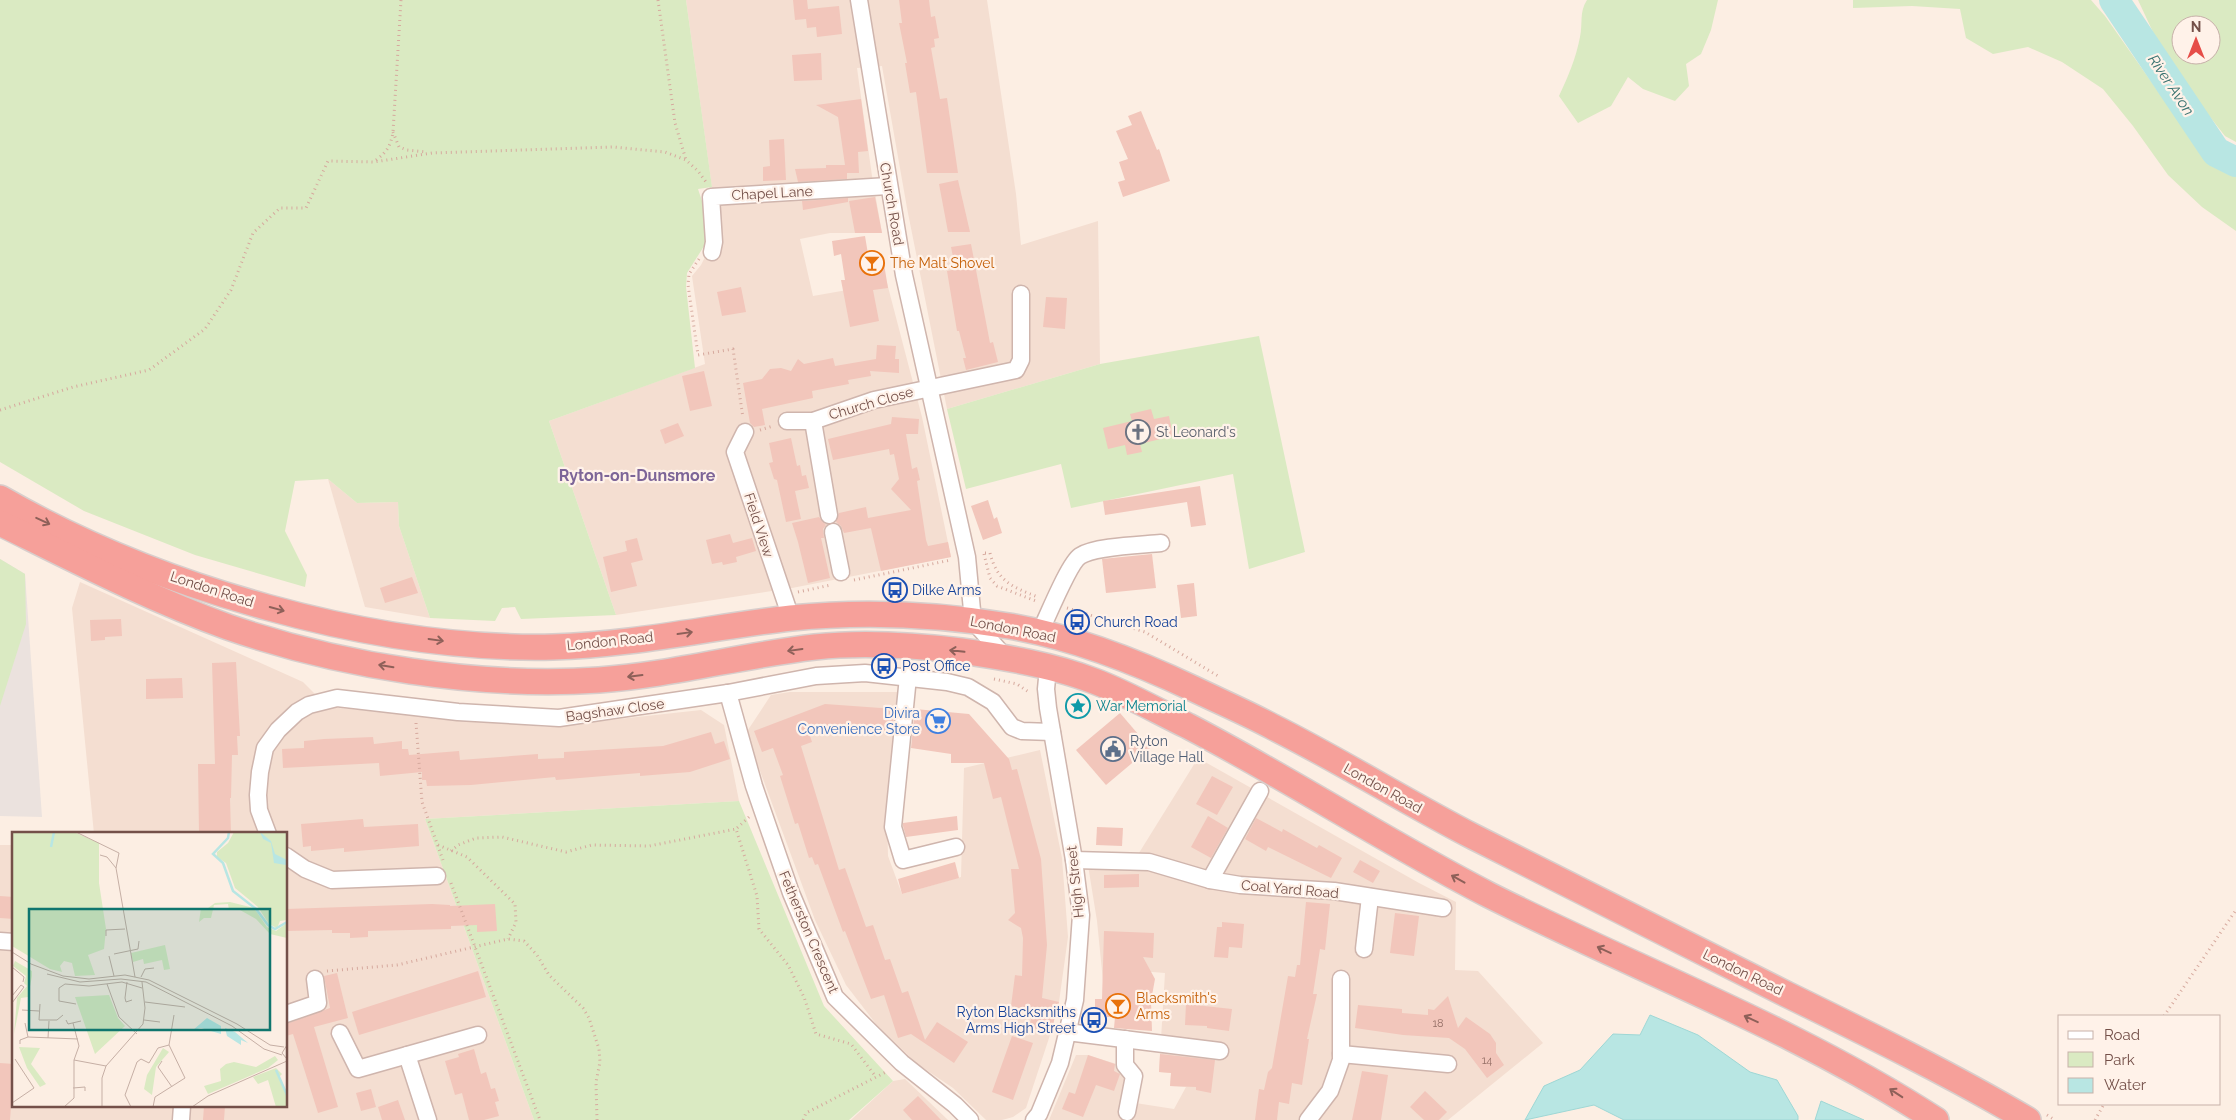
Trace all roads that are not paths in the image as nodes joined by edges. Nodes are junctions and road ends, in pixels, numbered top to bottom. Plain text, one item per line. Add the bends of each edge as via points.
1 (859, 0) edge
2 (888, 186) junction
3 (708, 252) road end
4 (1020, 294) dead end
5 (930, 387) junction
6 (787, 420) road end
7 (813, 420) junction
8 (748, 432) road end
9 (0, 498) edge
10 (829, 515) dead end
11 (0, 523) edge
12 (833, 532) dead end
13 (1161, 543) dead end
14 (844, 579) road end
15 (791, 618) junction
16 (973, 621) junction
17 (1040, 632) junction
18 (1007, 659) junction
19 (1048, 668) junction
20 (908, 677) junction
21 (728, 693) junction
22 (1052, 732) junction
23 (1260, 791) dead end
24 (267, 832) edge
25 (956, 847) dead end
26 (288, 857) edge
27 (1074, 860) junction
28 (444, 874) road end
29 (1210, 880) junction
30 (1370, 897) junction
31 (1443, 908) dead end
32 (1364, 949) dead end
33 (315, 979) road end
34 (1341, 979) dead end
35 (288, 1013) edge
36 (1067, 1032) junction
37 (340, 1033) dead end
38 (478, 1035) dead end
39 (1125, 1039) junction
40 (1220, 1051) dead end
41 (1341, 1054) junction
42 (407, 1055) junction
43 (1448, 1064) dead end
44 (1127, 1112) dead end
45 (2033, 1115) edge
46 (428, 1120) edge
47 (970, 1120) edge
48 (1034, 1120) edge
49 (1308, 1120) edge
50 (1936, 1120) edge

1 - 2 street, Church Road
2 - 3 street, Chapel Lane via 712,196 714,242
2 - 5 street, Church Road via 904,275
4 - 5 street, Church Close via 1021,360 1016,370
5 - 7 street, Church Close via 874,400
5 - 16 street, Church Road via 967,557
6 - 7 street, Church Close
7 - 10 street, Church Close
8 - 15 street, Field View via 735,452
9 -> 15 highway, London Road via 100,548 176,577 313,619 392,634 478,646 553,647
18 -> 11 highway, London Road via 959,651 851,644 789,650 601,680 516,682 471,678 384,666 304,650 226,626 144,593
12 - 14 street
13 - 17 street via 1109,549 1079,557 1048,603
15 - 16 highway, London Road via 888,614
16 - 17 highway, London Road
16 - 18 street
17 - 45 highway, London Road via 1139,663 1275,728 1419,808
18 - 19 highway, London Road
19 - 22 street, High Street via 1046,689
50 -> 19 highway, London Road via 1888,1088 1827,1055 1467,883 1248,757 1125,694 1090,679
20 - 21 street, Bagshaw Close via 834,674
20 - 22 street, Bagshaw Close via 968,687 993,702 1012,727 1022,732
20 - 25 street via 893,827 902,860
21 - 24 street, Bagshaw Close via 558,718 458,712 337,698 310,705 274,734 265,748 258,795 259,810
21 - 47 street, Fetherston Crescent via 760,806 835,997 902,1064
22 - 27 street, High Street
23 - 29 street
26 - 28 street via 305,869 332,880
27 - 29 street, Coal Yard Road via 1149,862
27 - 36 street, High Street via 1081,915 1075,1000
29 - 30 street, Coal Yard Road
30 - 31 street, Coal Yard Road
30 - 32 street
33 - 35 street via 318,1003
34 - 41 street
36 - 39 street
36 - 48 street, High Street via 1060,1063
37 - 42 street via 358,1068
38 - 42 street
39 - 40 street
39 - 44 street via 1125,1065 1134,1076
41 - 43 street
41 - 49 street via 1330,1091
42 - 46 street

